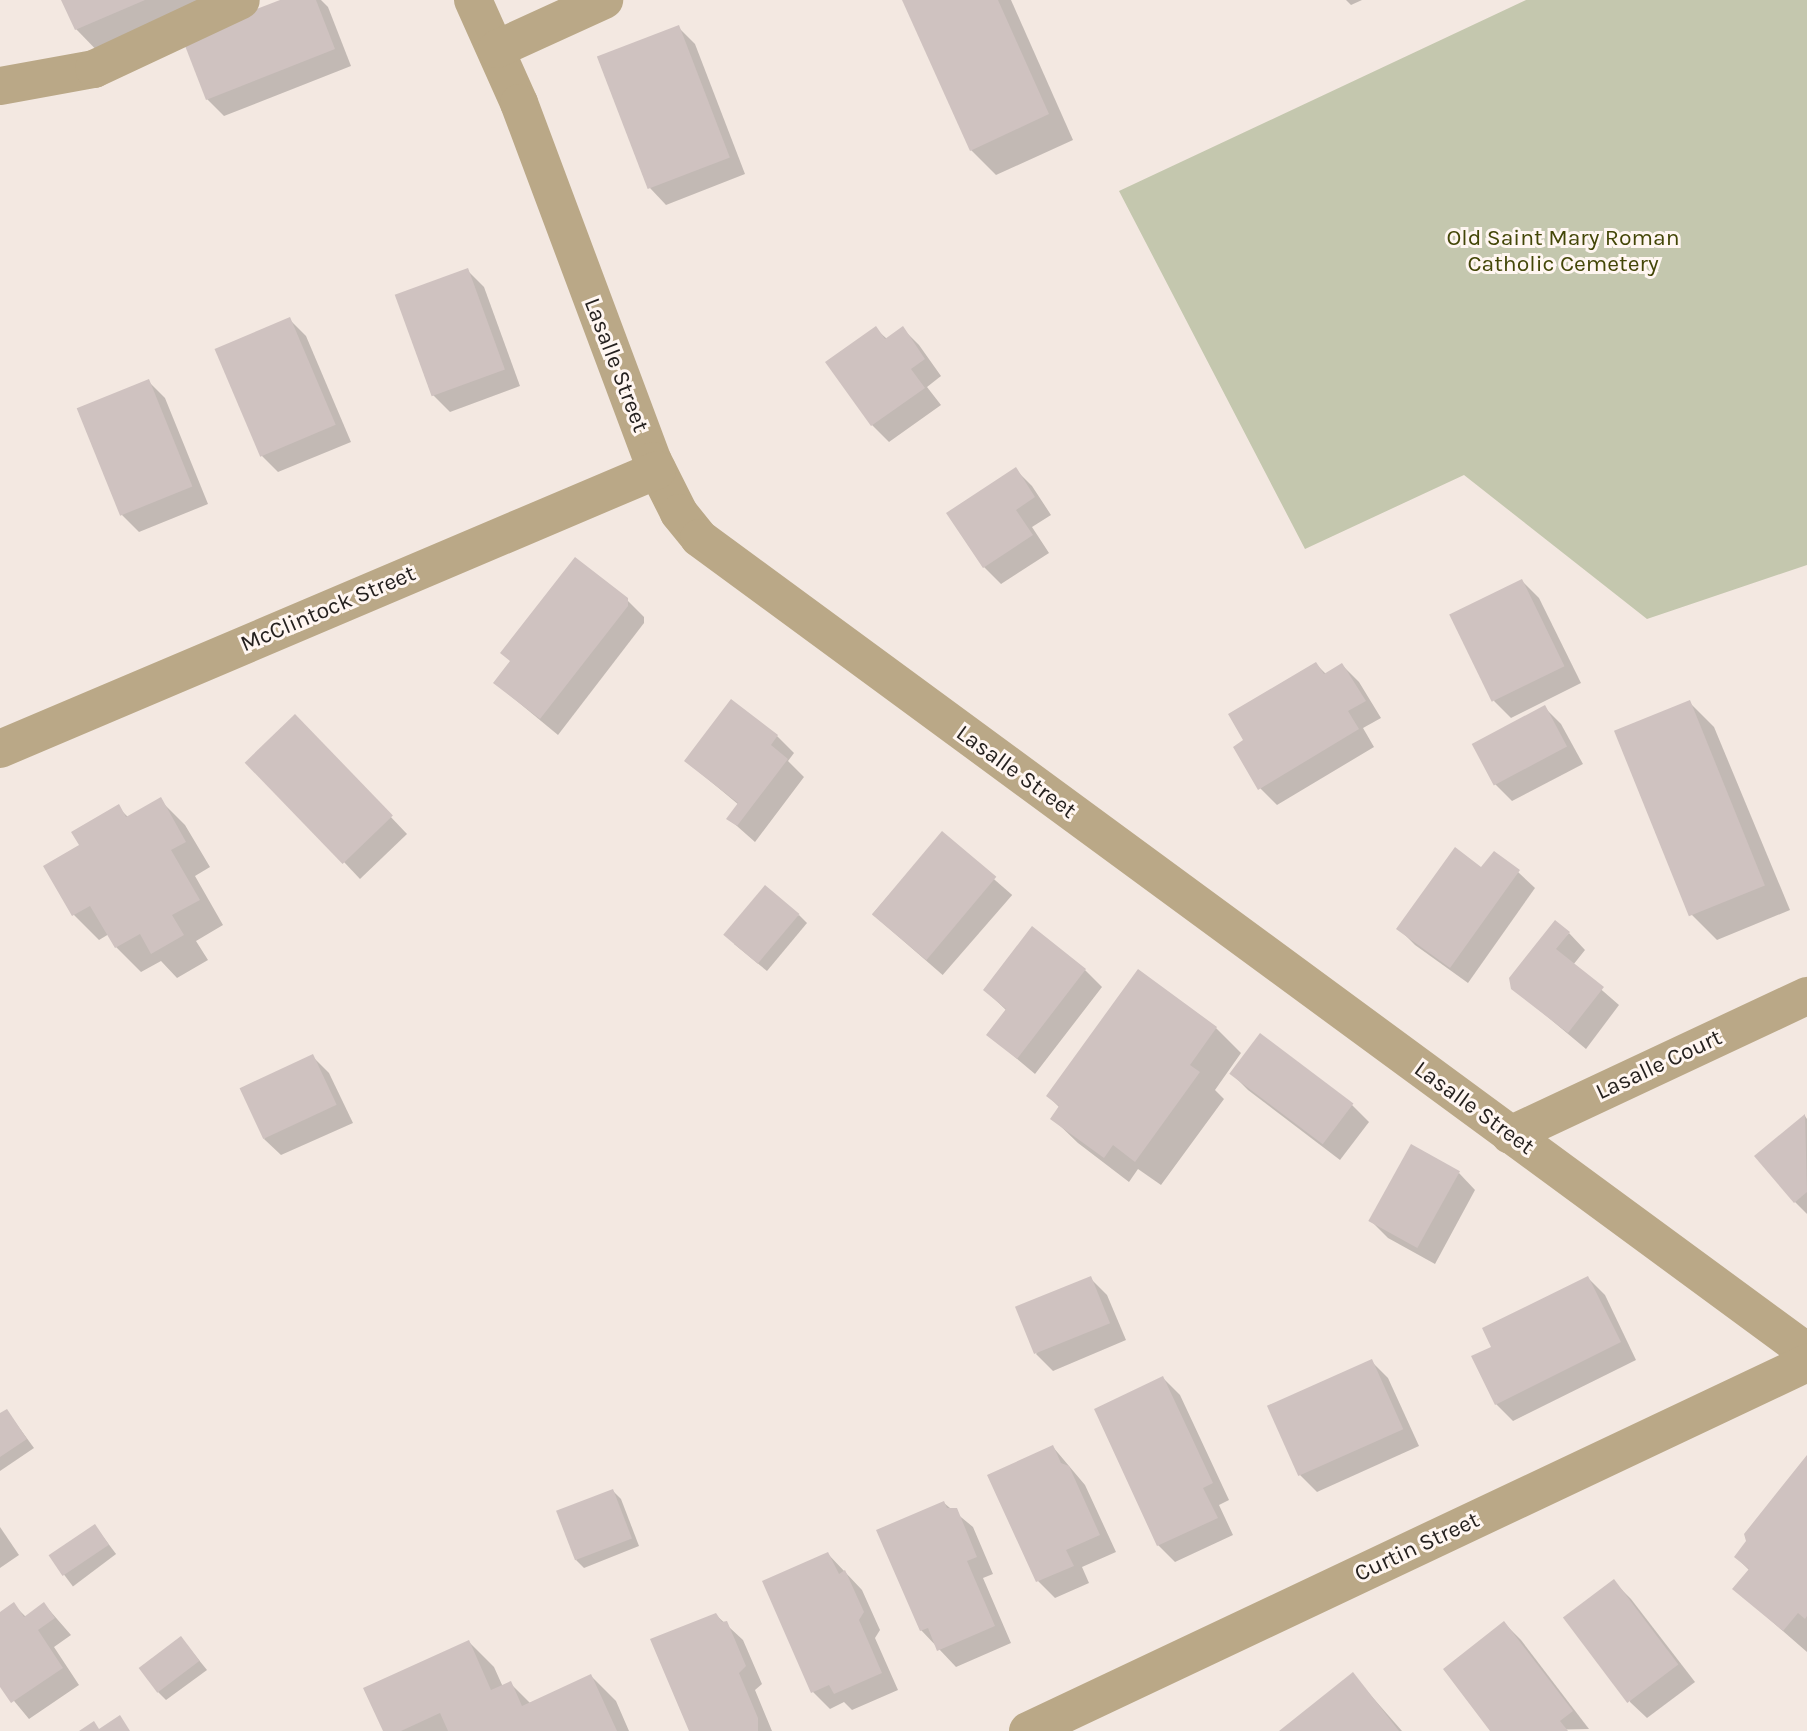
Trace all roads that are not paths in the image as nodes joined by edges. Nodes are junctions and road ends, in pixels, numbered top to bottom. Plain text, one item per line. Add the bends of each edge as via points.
1 (241, 0) edge
2 (473, 0) edge
3 (604, 0) edge
4 (497, 49) junction
5 (0, 86) edge
6 (657, 470) junction
7 (0, 749) edge
8 (1807, 996) edge
9 (1510, 1135) junction
10 (1807, 1352) edge
11 (1807, 1363) edge
12 (1028, 1731) edge

1 - 5 street via 94,69
2 - 4 street, Lasalle Street
3 - 4 street
4 - 6 street, Lasalle Street
6 - 7 street, McClintock Street
6 - 9 street, Lasalle Street via 685,523 723,559
8 - 9 street, Lasalle Court
9 - 10 street, Lasalle Street
11 - 12 street, Curtin Street

